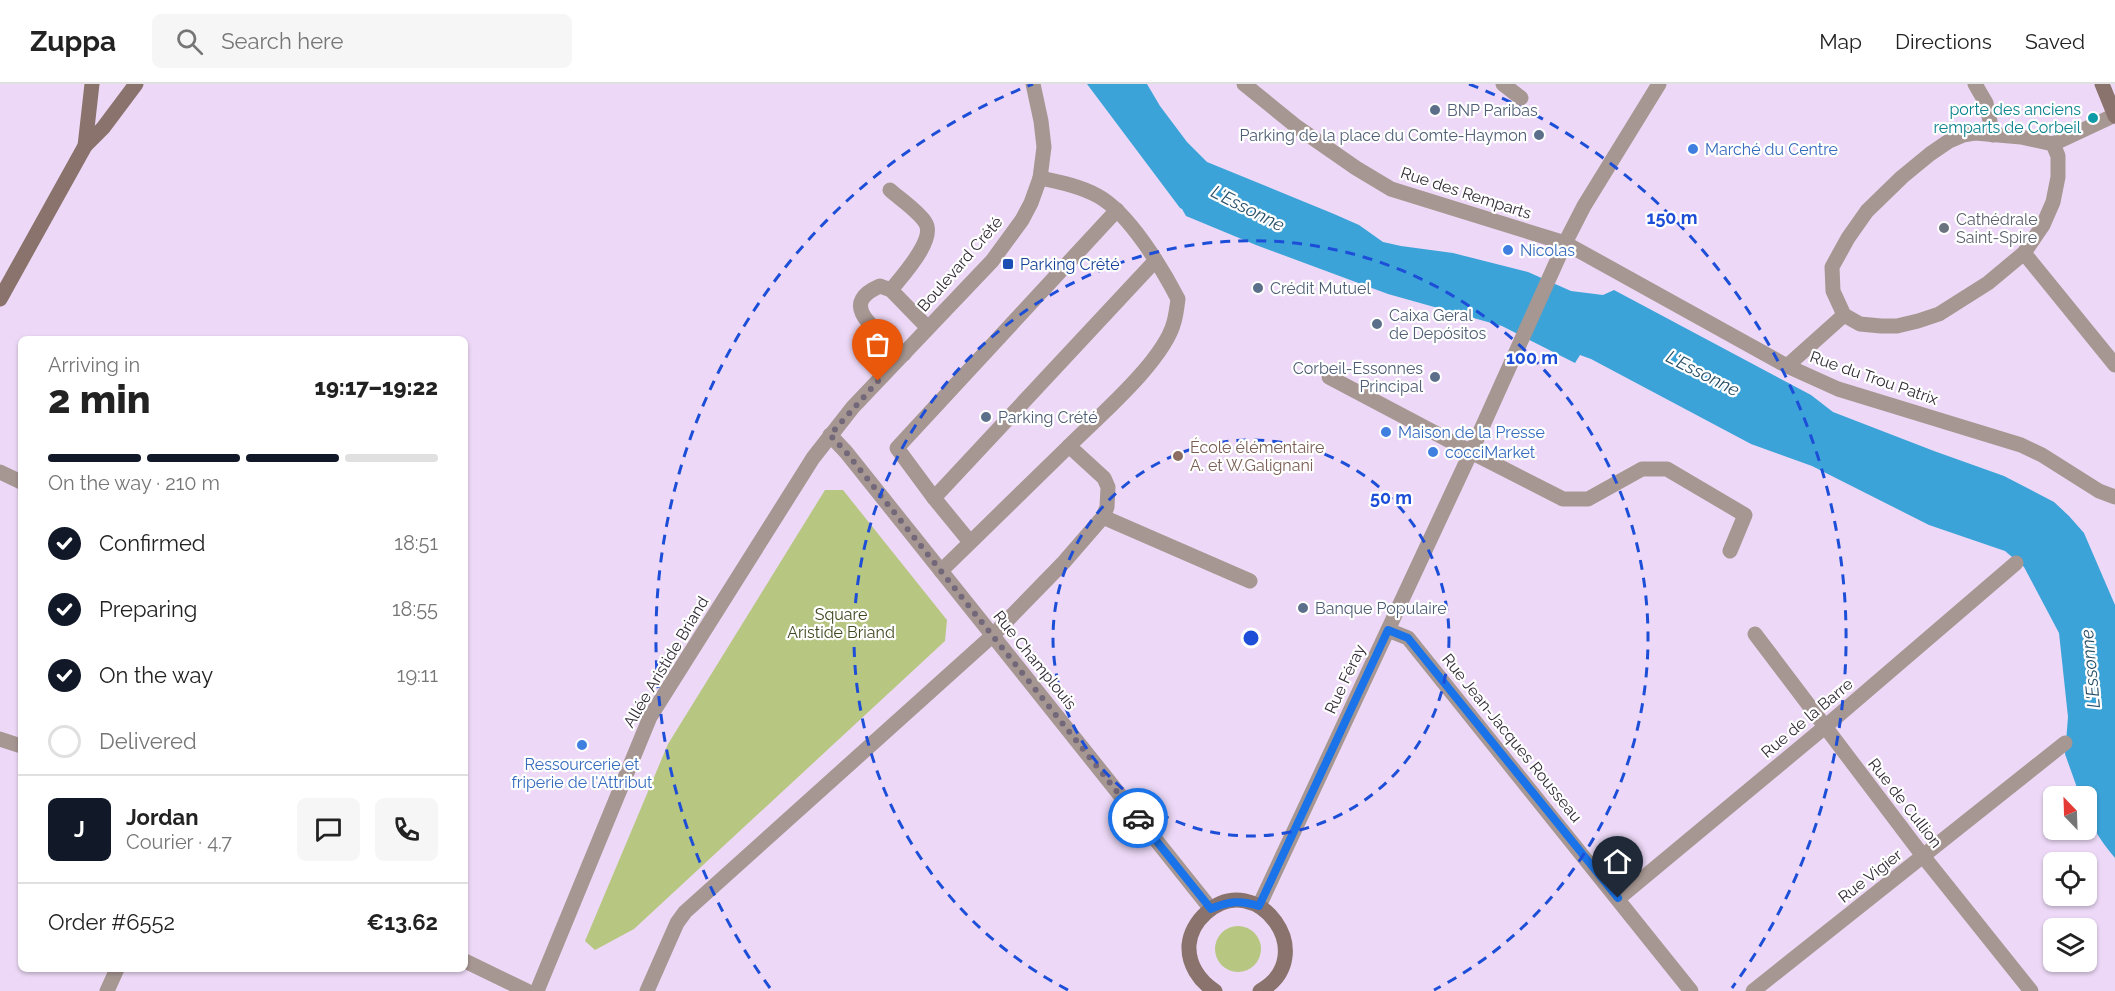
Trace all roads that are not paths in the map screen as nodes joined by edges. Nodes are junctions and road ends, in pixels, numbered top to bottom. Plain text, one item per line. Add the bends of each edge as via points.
1 (92, 84) edge
2 (136, 84) edge
3 (1033, 84) edge
4 (1244, 84) edge
5 (1503, 84) edge
6 (1659, 84) edge
7 (1975, 84) edge
8 (2102, 84) edge
9 (1521, 98) dead end
10 (2115, 115) edge
11 (1993, 135) junction
12 (2053, 144) junction
13 (85, 146) junction
14 (1040, 178) junction
15 (890, 190) dead end
16 (1116, 210) junction
17 (1565, 243) junction
18 (2024, 253) junction
19 (1155, 261) junction
20 (891, 290) junction
21 (0, 299) edge
22 (1844, 315) junction
23 (928, 328) junction
24 (904, 354) junction
25 (2115, 365) edge
26 (1787, 366) junction
27 (1329, 377) dead end
28 (830, 435) junction
29 (1069, 446) junction
30 (1471, 452) junction
31 (0, 472) edge
32 (18, 481) edge
33 (2115, 497) edge
34 (933, 498) junction
35 (1103, 517) junction
36 (970, 542) junction
37 (1730, 551) dead end
38 (2016, 563) dead end
39 (940, 571) junction
40 (1250, 581) dead end
41 (1388, 630) junction
42 (1755, 634) dead end
43 (992, 636) junction
44 (1826, 726) junction
45 (2, 740) edge
46 (2065, 743) dead end
47 (18, 745) edge
48 (1923, 856) junction
49 (1618, 898) junction
50 (1259, 906) junction
51 (1211, 909) junction
52 (468, 962) edge
53 (116, 972) edge
54 (1265, 990) edge
55 (107, 991) edge
56 (527, 991) edge
57 (537, 991) edge
58 (647, 991) edge
59 (1215, 991) edge
60 (1692, 991) edge
61 (1753, 991) edge
62 (2031, 991) edge

1 - 13 main road
2 - 13 main road
3 - 14 street, Boulevard Crété via 1044,147
4 - 17 street, Rue des Remparts via 1305,133 1391,189
5 - 9 street
6 - 17 street, Rue Féray
7 - 11 street via 1986,103
8 - 10 main road
10 - 12 street
11 - 12 street
11 - 22 street via 1975,133 1949,141 1902,177 1867,212 1832,267 1833,291
12 - 18 street via 2058,156 2058,177 2053,201
13 - 21 main road
14 - 16 street via 1099,196
14 - 23 street, Boulevard Crété via 1031,203 1010,237
15 - 20 street via 925,222 928,231 926,241
16 - 19 street
16 - 34 street via 897,448
17 - 26 street, Rue du Trou Patrix
17 - 30 street, Rue Féray
18 - 22 street via 1988,283 1939,314 1897,326 1860,324
18 - 25 street
19 - 29 street via 1178,299 1174,324 1160,350 1135,381
19 - 34 street
20 - 23 street
20 - 24 street via 880,286 868,291 859,310
22 - 26 street
23 - 24 street, Boulevard Crété
24 - 28 street, Boulevard Crété
26 - 33 street, Rue du Trou Patrix via 1838,388 2020,445 2099,492
27 - 30 street
28 - 39 street, Rue Champlouis
28 - 57 street, Allée Aristide Briand via 651,717
29 - 35 street via 1104,478 1108,498
29 - 36 street
30 - 37 street via 1563,499 1588,499 1642,469 1667,469 1745,515
30 - 41 street, Rue Féray
31 - 32 street
34 - 36 street
35 - 40 street
35 - 43 street
36 - 39 street
38 - 44 street, Rue de la Barre
39 - 43 street, Rue Champlouis
41 - 49 street, Rue Jean-Jacques Rousseau via 1408,638
41 - 50 street, Rue Féray
42 - 44 street, Rue de Cullion
43 - 51 street, Rue Champlouis
43 - 58 street via 685,912
44 - 48 street, Rue de Cullion
44 - 49 street, Rue de la Barre
45 - 47 street
46 - 48 street, Rue Vigier
48 - 61 street, Rue Vigier
48 - 62 street, Rue de Cullion
49 - 60 street, Rue Jean-Jacques Rousseau
50 - 51 main road via 1235,901
50 - 54 main road via 1279,925 1286,952 1276,978
51 - 59 main road via 1192,932 1189,946 1196,974
52 - 56 street
53 - 55 street

